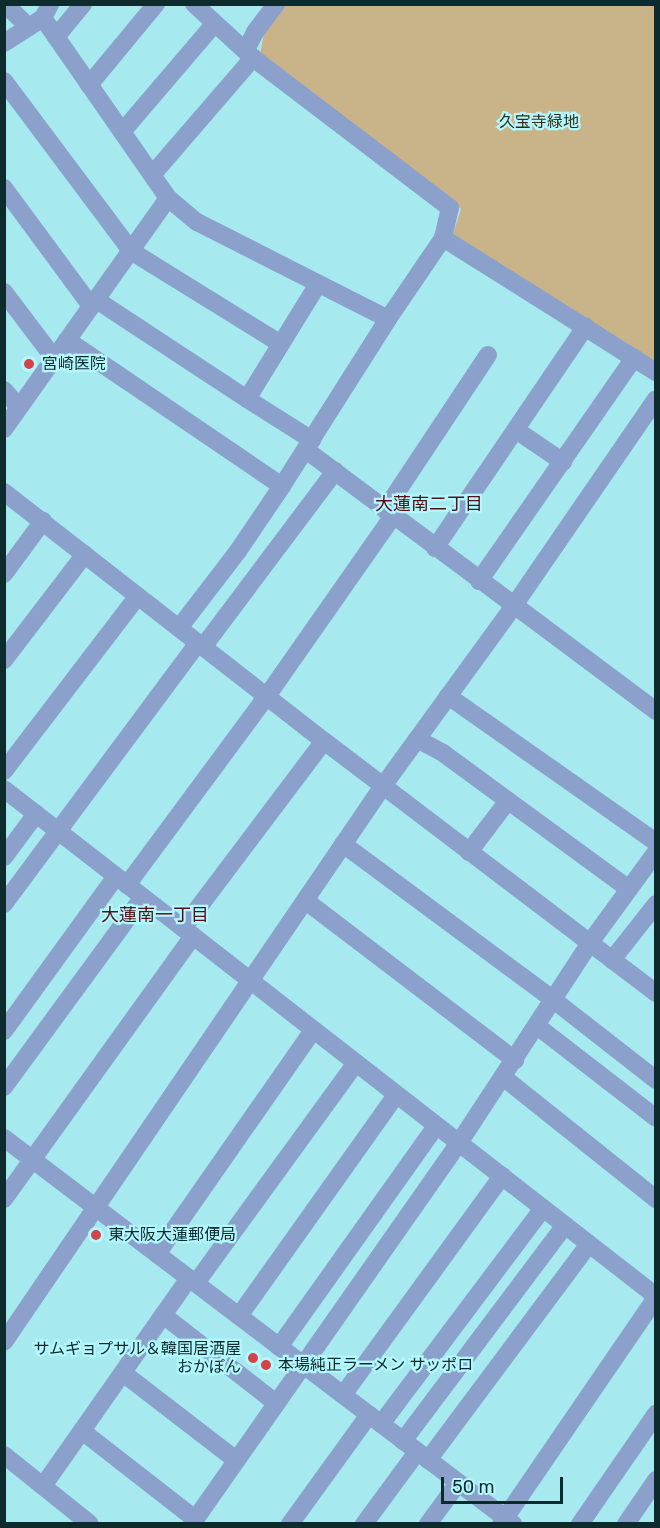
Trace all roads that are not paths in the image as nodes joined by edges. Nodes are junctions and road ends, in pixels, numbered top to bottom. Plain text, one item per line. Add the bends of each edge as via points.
1 (4, 4) edge
2 (83, 4) edge
3 (156, 4) edge
4 (194, 4) edge
5 (276, 4) edge
6 (41, 16) edge
7 (215, 23) junction
8 (56, 37) junction
9 (4, 43) edge
10 (250, 54) junction
11 (4, 81) edge
12 (89, 85) junction
13 (122, 132) junction
14 (152, 175) junction
15 (4, 188) edge
16 (168, 198) junction
17 (444, 238) junction
18 (131, 251) junction
19 (318, 284) junction
20 (4, 292) edge
21 (93, 303) junction
22 (388, 319) junction
23 (586, 326) junction
24 (67, 340) junction
25 (281, 344) junction
26 (488, 355) dead end
27 (54, 358) junction
28 (634, 358) junction
29 (656, 372) edge
30 (4, 390) edge
31 (248, 399) junction
32 (654, 405) edge
33 (19, 407) junction
34 (4, 429) edge
35 (516, 430) junction
36 (309, 445) junction
37 (562, 462) junction
38 (335, 471) junction
39 (282, 486) junction
40 (4, 492) edge
41 (389, 513) junction
42 (43, 521) junction
43 (435, 548) junction
44 (85, 554) junction
45 (4, 574) edge
46 (479, 581) junction
47 (138, 596) junction
48 (513, 607) junction
49 (179, 628) junction
50 (200, 645) junction
51 (4, 660) edge
52 (267, 696) junction
53 (448, 696) junction
54 (656, 711) edge
55 (417, 739) junction
56 (324, 741) junction
57 (4, 771) edge
58 (383, 786) junction
59 (4, 789) edge
60 (507, 802) junction
61 (36, 814) junction
62 (58, 831) junction
63 (656, 842) edge
64 (343, 844) junction
65 (469, 852) junction
66 (656, 852) edge
67 (4, 857) edge
68 (122, 880) junction
69 (629, 889) junction
70 (143, 897) junction
71 (306, 901) junction
72 (4, 904) edge
73 (656, 904) edge
74 (188, 932) junction
75 (590, 944) junction
76 (612, 960) junction
77 (251, 980) junction
78 (655, 992) edge
79 (555, 1000) junction
80 (537, 1026) junction
81 (313, 1030) junction
82 (4, 1031) edge
83 (515, 1060) junction
84 (356, 1064) junction
85 (503, 1077) junction
86 (656, 1080) edge
87 (4, 1087) edge
88 (396, 1095) junction
89 (656, 1118) edge
90 (436, 1126) junction
91 (4, 1137) edge
92 (459, 1143) junction
93 (34, 1161) junction
94 (502, 1176) junction
95 (4, 1199) edge
96 (656, 1199) edge
97 (94, 1208) junction
98 (543, 1208) junction
99 (565, 1225) junction
100 (589, 1244) junction
101 (157, 1254) junction
102 (192, 1281) junction
103 (656, 1297) edge
104 (163, 1315) junction
105 (239, 1316) junction
106 (4, 1342) edge
107 (279, 1347) junction
108 (303, 1365) junction
109 (123, 1373) junction
110 (343, 1395) junction
111 (276, 1403) junction
112 (656, 1414) edge
113 (375, 1419) junction
114 (82, 1431) junction
115 (416, 1451) junction
116 (4, 1455) edge
117 (237, 1460) junction
118 (656, 1480) edge
119 (458, 1483) junction
120 (43, 1486) junction
121 (193, 1521) edge
122 (506, 1522) edge
123 (90, 1524) edge
124 (290, 1524) edge
125 (364, 1524) edge
126 (428, 1524) edge
127 (580, 1524) edge
128 (626, 1524) edge

1 - 6 street
2 - 8 street
3 - 12 street
4 - 7 street
5 - 10 street via 255,32
6 - 8 street
6 - 9 street
7 - 10 street
7 - 13 street
8 - 12 street
10 - 14 street
10 - 17 street via 450,208
11 - 18 street
12 - 13 street
13 - 14 street
14 - 16 street
15 - 21 street
16 - 18 street
16 - 19 street via 198,222
17 - 22 street
17 - 23 street
18 - 21 street
18 - 25 street
19 - 22 street
19 - 25 street
20 - 27 street
21 - 24 street
21 - 31 street
22 - 36 street
23 - 28 street
23 - 35 street
24 - 27 street
24 - 39 street
25 - 31 street
26 - 41 street
27 - 33 street
28 - 29 street
28 - 37 street
30 - 33 street
31 - 36 street
32 - 48 street
33 - 34 street
35 - 37 street
35 - 43 street
36 - 38 street
36 - 39 street
37 - 46 street
38 - 41 street
38 - 50 street
39 - 49 street
40 - 42 street
41 - 43 street
41 - 52 street
42 - 44 street
42 - 45 street
43 - 46 street
44 - 47 street
44 - 51 street
46 - 48 street
47 - 49 street
47 - 57 street
48 - 53 street
48 - 54 street
49 - 50 street
50 - 52 street
50 - 62 street
52 - 56 street
52 - 68 street
53 - 55 street
53 - 63 street
55 - 58 street
55 - 60 street via 443,753
56 - 58 street
56 - 74 street
58 - 64 street
58 - 65 street
59 - 61 street
60 - 65 street
60 - 69 street
61 - 62 street
61 - 67 street
62 - 68 street
62 - 72 street
64 - 71 street
64 - 79 street
65 - 75 street
66 - 69 street
68 - 70 street
68 - 82 street
69 - 75 street
70 - 74 street
70 - 87 street
71 - 77 street
71 - 83 street
73 - 76 street
74 - 77 street
74 - 93 street
75 - 76 street
75 - 79 street
76 - 78 street
77 - 81 street
77 - 97 street
79 - 80 street
79 - 86 street
80 - 83 street
80 - 89 street
81 - 84 street
81 - 101 street
83 - 85 street
84 - 88 street
84 - 102 street
85 - 92 street
85 - 96 street
88 - 90 street
88 - 105 street
90 - 92 street
90 - 107 street
91 - 93 street
92 - 94 street
92 - 108 street
93 - 95 street
93 - 97 street
94 - 98 street
94 - 110 street
97 - 101 street
97 - 106 street
98 - 99 street
98 - 113 street
99 - 100 street
99 - 115 street
100 - 103 street
100 - 115 street
101 - 102 street
102 - 104 street
102 - 105 street
103 - 122 street
104 - 109 street
104 - 111 street
105 - 107 street
107 - 108 street
108 - 110 street
108 - 111 street
109 - 114 street
109 - 117 street
110 - 113 street
111 - 117 street
112 - 127 street
113 - 115 street
113 - 124 street
114 - 120 street
114 - 121 street
115 - 119 street
115 - 125 street
116 - 120 street
117 - 121 street
118 - 128 street
119 - 122 street
119 - 126 street
120 - 123 street

